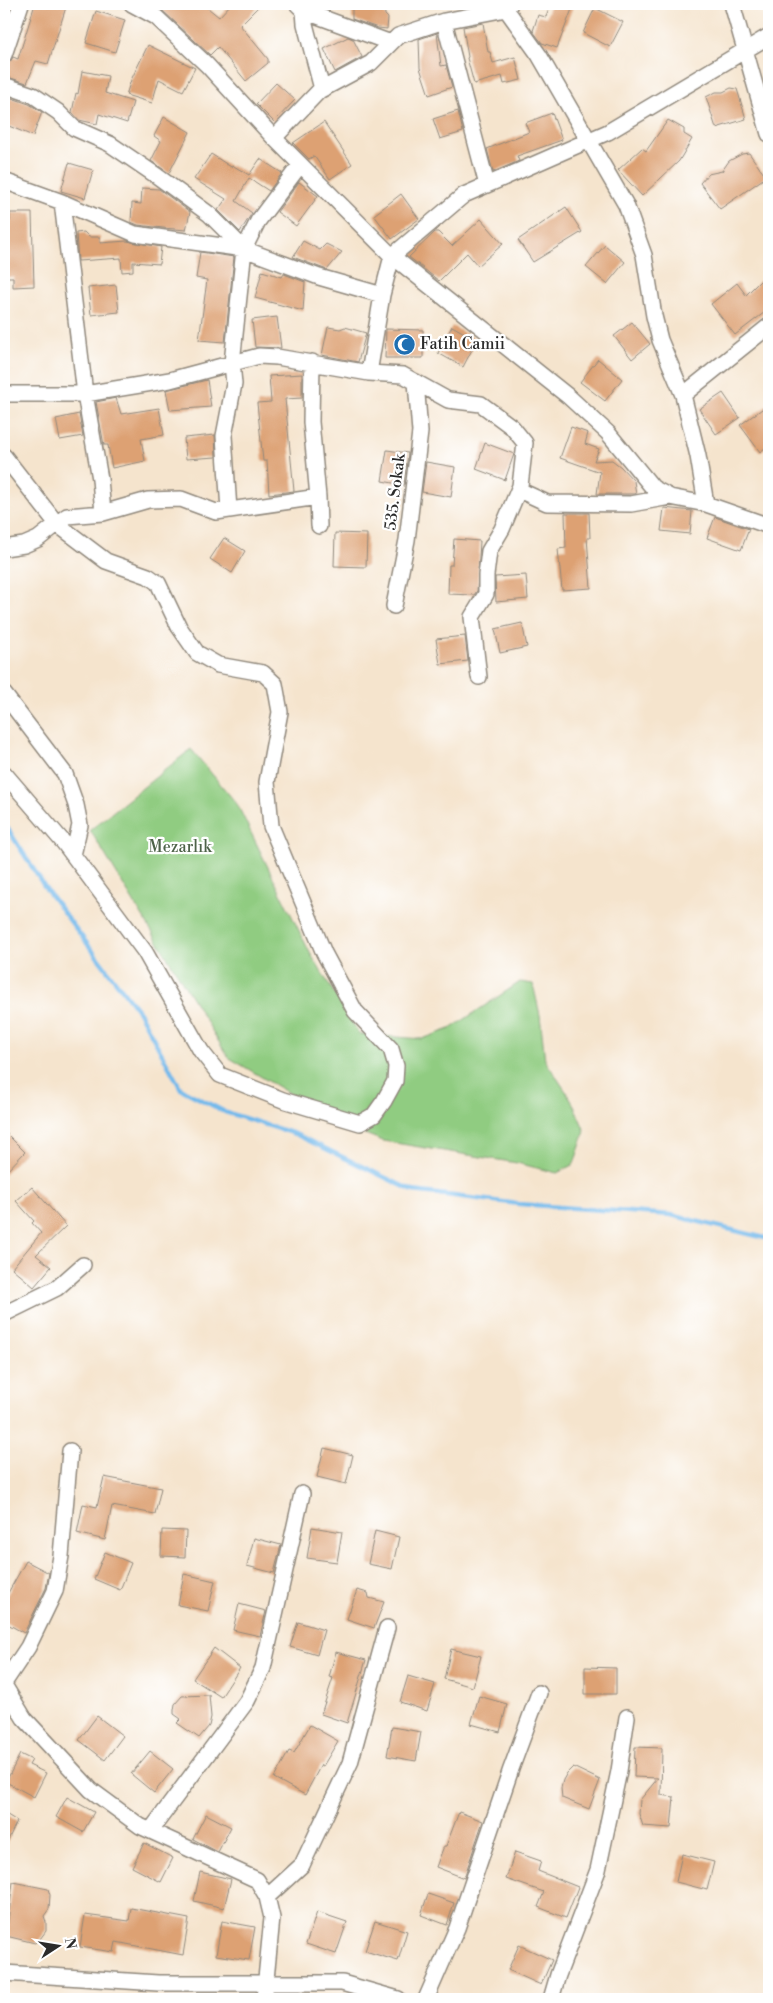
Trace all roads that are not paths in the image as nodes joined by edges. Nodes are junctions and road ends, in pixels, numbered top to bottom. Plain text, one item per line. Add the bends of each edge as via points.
1 (21, 4) edge
2 (132, 4) edge
3 (732, 4) edge
4 (508, 6) edge
5 (300, 7) edge
6 (444, 21) junction
7 (769, 36) edge
8 (391, 43) junction
9 (745, 49) junction
10 (4, 55) edge
11 (4, 85) edge
12 (322, 89) junction
13 (769, 134) edge
14 (274, 138) junction
15 (589, 141) junction
16 (300, 164) junction
17 (4, 181) edge
18 (488, 185) junction
19 (62, 202) junction
20 (244, 249) junction
21 (392, 256) junction
22 (382, 295) junction
23 (769, 326) edge
24 (312, 362) junction
25 (232, 364) junction
26 (369, 373) junction
27 (416, 382) junction
28 (4, 394) edge
29 (85, 394) junction
30 (683, 396) junction
31 (4, 456) edge
32 (519, 490) junction
33 (318, 497) junction
34 (670, 497) junction
35 (706, 504) junction
36 (229, 510) junction
37 (103, 513) junction
38 (57, 524) junction
39 (319, 526) dead end
40 (769, 526) edge
41 (4, 548) edge
42 (394, 606) dead end
43 (479, 678) dead end
44 (4, 694) edge
45 (4, 773) edge
46 (73, 854) junction
47 (83, 1265) dead end
48 (4, 1314) edge
49 (70, 1451) dead end
50 (302, 1494) dead end
51 (387, 1628) dead end
52 (4, 1684) edge
53 (539, 1694) dead end
54 (627, 1717) dead end
55 (150, 1830) junction
56 (267, 1897) junction
57 (4, 1973) edge
58 (265, 1984) junction
59 (264, 1999) edge
60 (398, 1999) edge
61 (426, 1999) edge
62 (550, 1999) edge

1 - 10 street
2 - 14 street via 156,17
3 - 9 street
4 - 6 street
4 - 15 street
5 - 8 street
5 - 12 street
6 - 8 street via 398,36
6 - 18 street
7 - 9 street
8 - 12 street via 371,63
9 - 13 street
9 - 15 street
11 - 20 street via 33,95 74,128 110,144 157,176 209,214
12 - 14 street
14 - 16 street
15 - 18 street
15 - 30 street via 626,205 644,255 660,340
16 - 20 street via 258,221
16 - 21 street
17 - 19 street
18 - 21 street via 464,196
19 - 20 street via 135,234
19 - 29 street
20 - 22 street via 319,277
20 - 25 street
21 - 22 street
21 - 34 street via 569,397 608,433 653,488
22 - 26 street
23 - 30 street
24 - 25 street via 259,356
24 - 26 street
24 - 33 street via 311,422
25 - 29 street via 170,380
25 - 36 street via 234,384 224,436
26 - 27 street via 403,375
27 - 32 street via 448,400 481,404 512,427 525,443
27 - 42 street, 535. Sokak via 420,432 407,540
28 - 29 street
29 - 37 street
30 - 35 street
31 - 38 street
32 - 34 street via 547,503 631,504
32 - 43 street via 489,551 486,594 472,616
33 - 36 street
33 - 39 street
34 - 35 street
35 - 40 street
36 - 37 street via 216,512 181,499 148,500
37 - 38 street via 67,516
38 - 41 street via 38,539
38 - 46 street via 106,561 148,576 158,583 179,627 197,653 218,665 263,673 275,684 280,712 267,782 271,826 324,953 355,1011 391,1050 396,1081 374,1115 360,1123 283,1100 220,1075 201,1052 145,952
44 - 46 street via 66,774 80,825
45 - 46 street
47 - 48 street via 57,1288
49 - 52 street via 62,1556 55,1591 28,1647
50 - 55 street via 263,1668 246,1701
51 - 56 street via 350,1763 302,1865
52 - 55 street via 24,1718 91,1790
53 - 61 street via 457,1928
54 - 62 street via 598,1870
55 - 56 street via 257,1880
56 - 58 street via 272,1918
57 - 58 street via 158,1983
58 - 59 street
58 - 60 street via 342,1983

